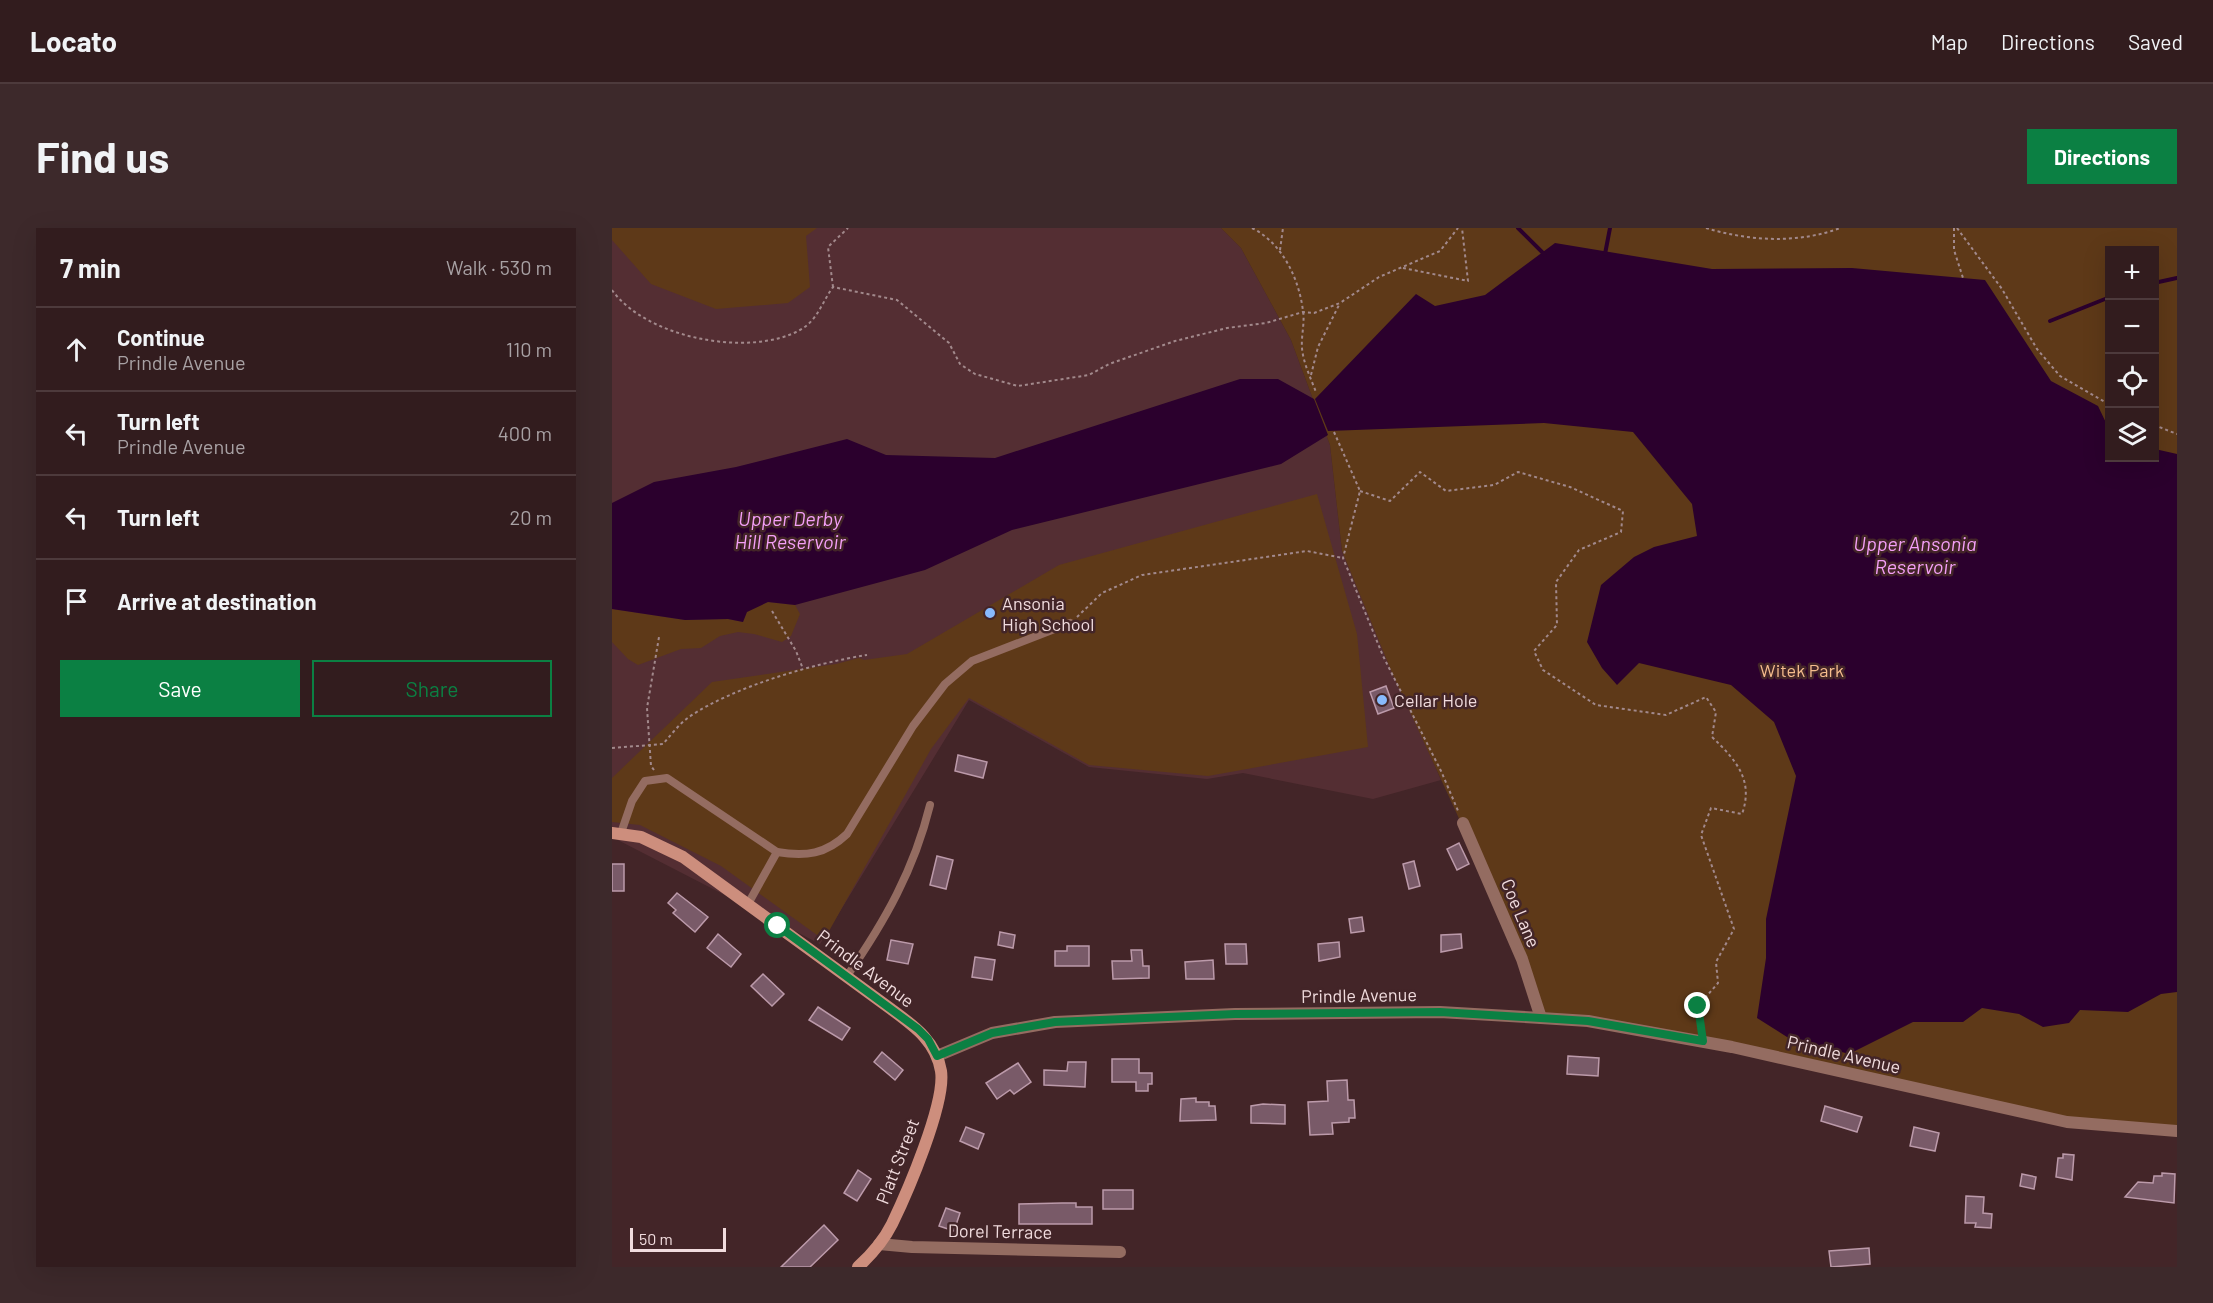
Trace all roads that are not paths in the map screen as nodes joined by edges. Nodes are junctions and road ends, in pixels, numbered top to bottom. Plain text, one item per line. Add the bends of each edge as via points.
1 (1070, 623) road end
2 (930, 805) dead end
3 (1463, 824) road end
4 (617, 833) edge
5 (777, 852) junction
6 (748, 904) junction
7 (847, 976) junction
8 (1540, 1018) junction
9 (937, 1056) junction
10 (2177, 1131) edge
11 (879, 1244) junction
12 (1120, 1252) dead end
13 (858, 1267) edge

1 - 5 lane via 972,661 945,684 847,834 834,847 815,854
2 - 7 lane via 920,844 882,926
3 - 8 street, Coe Lane via 1521,959
4 - 5 lane via 645,781 667,778
4 - 6 main road, Prindle Avenue via 642,837 683,856
5 - 6 lane
6 - 7 main road, Prindle Avenue
7 - 9 main road, Prindle Avenue via 918,1029
8 - 9 street, Prindle Avenue via 1406,1012 1055,1022 992,1033
8 - 10 street, Prindle Avenue via 1588,1021 1703,1041 2067,1122
9 - 11 main road, Platt Street via 941,1073 937,1108 891,1225
11 - 12 street, Dorel Terrace
11 - 13 main road, Platt Street

